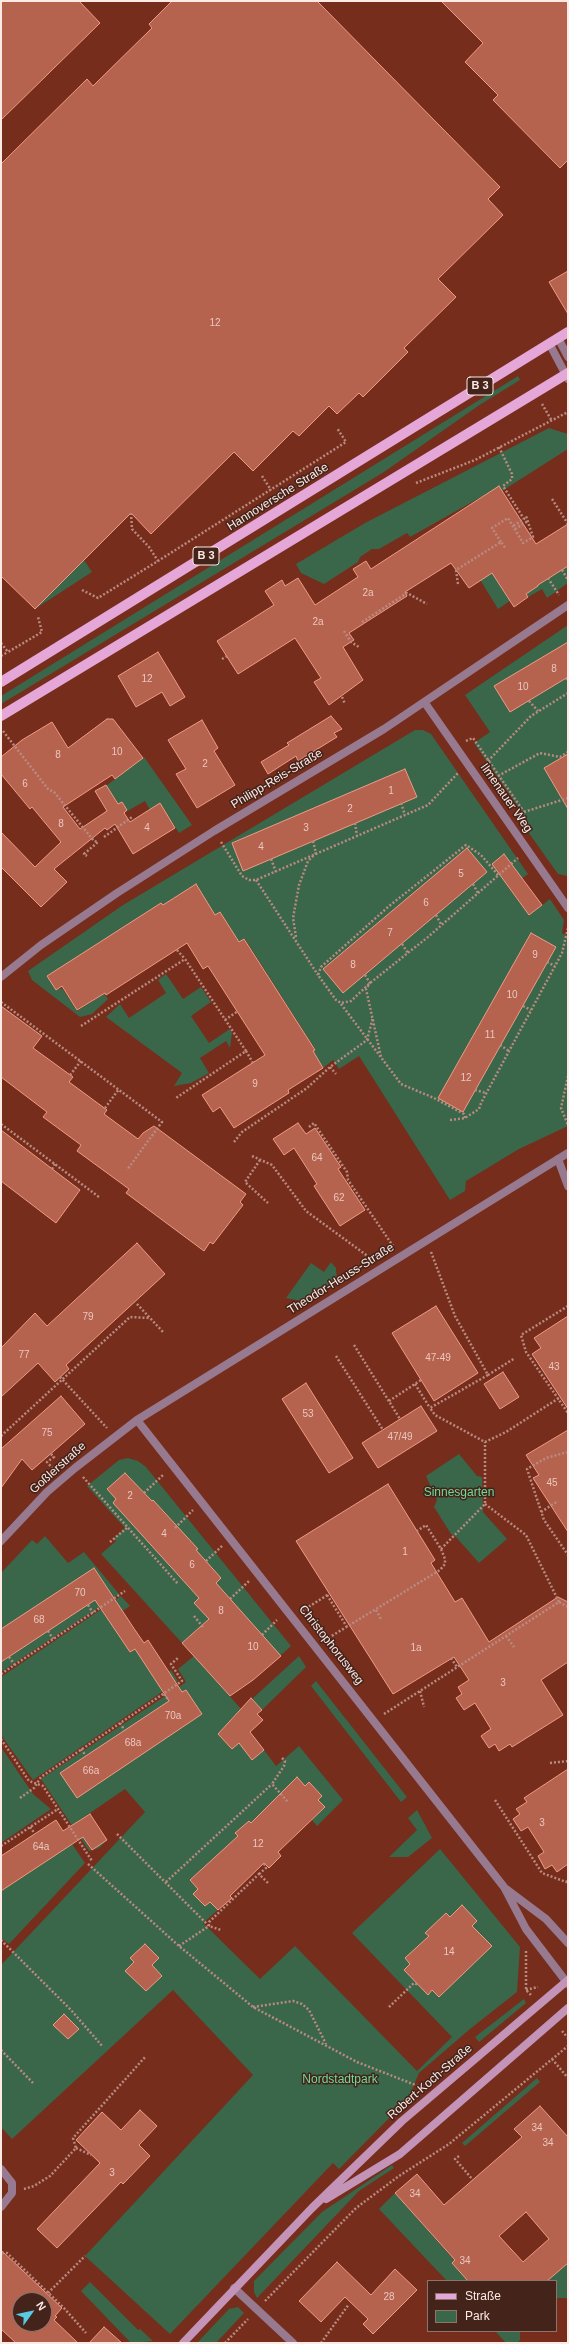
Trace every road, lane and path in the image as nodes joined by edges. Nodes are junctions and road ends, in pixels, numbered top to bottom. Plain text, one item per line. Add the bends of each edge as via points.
1 (568, 332) edge
2 (554, 340) junction
3 (568, 357) edge
4 (567, 376) edge
5 (568, 412) edge
6 (337, 428) dead end
7 (499, 447) junction
8 (262, 476) dead end
9 (410, 485) dead end
10 (271, 490) junction
11 (552, 499) dead end
12 (131, 513) dead end
13 (526, 516) dead end
14 (528, 521) junction
15 (568, 524) edge
16 (513, 526) junction
17 (515, 530) junction
18 (501, 542) junction
19 (506, 549) dead end
20 (158, 561) junction
21 (562, 570) dead end
22 (548, 578) dead end
23 (568, 580) edge
24 (458, 584) dead end
25 (82, 590) dead end
26 (427, 604) dead end
27 (567, 605) edge
28 (38, 617) dead end
29 (362, 622) dead end
30 (344, 631) dead end
31 (1, 642) edge
32 (359, 647) dead end
33 (8, 652) junction
34 (1, 656) edge
35 (227, 656) dead end
36 (222, 659) dead end
37 (1, 682) edge
38 (568, 693) edge
39 (342, 697) dead end
40 (529, 701) dead end
41 (424, 703) junction
42 (345, 704) dead end
43 (538, 711) junction
44 (1, 716) edge
45 (3, 731) dead end
46 (455, 747) junction
47 (568, 752) edge
48 (488, 761) junction
49 (466, 763) junction
50 (498, 776) junction
51 (568, 798) edge
52 (401, 804) dead end
53 (524, 812) junction
54 (405, 815) junction
55 (132, 817) dead end
56 (508, 822) junction
57 (355, 823) dead end
58 (214, 831) junction
59 (357, 836) junction
60 (104, 837) dead end
61 (313, 841) dead end
62 (529, 852) junction
63 (316, 854) junction
64 (87, 856) dead end
65 (271, 859) dead end
66 (276, 872) junction
67 (498, 875) junction
68 (256, 880) junction
69 (473, 884) dead end
70 (478, 894) junction
71 (568, 908) edge
72 (436, 915) dead end
73 (441, 924) junction
74 (568, 928) edge
75 (296, 939) junction
76 (402, 944) dead end
77 (177, 950) dead end
78 (408, 953) junction
79 (185, 959) junction
80 (547, 962) dead end
81 (555, 966) junction
82 (318, 975) junction
83 (365, 975) dead end
84 (1, 977) edge
85 (370, 983) junction
86 (1, 1002) edge
87 (341, 1003) junction
88 (523, 1006) dead end
89 (531, 1010) junction
90 (238, 1012) dead end
91 (372, 1017) junction
92 (225, 1020) junction
93 (81, 1026) dead end
94 (367, 1040) junction
95 (500, 1045) dead end
96 (246, 1051) junction
97 (509, 1051) junction
98 (381, 1059) junction
99 (81, 1061) junction
100 (252, 1063) dead end
101 (330, 1066) junction
102 (336, 1074) dead end
103 (70, 1075) dead end
104 (568, 1076) edge
105 (119, 1089) junction
106 (475, 1090) dead end
107 (486, 1093) junction
108 (176, 1098) dead end
109 (105, 1108) dead end
110 (465, 1118) junction
111 (450, 1120) dead end
112 (1, 1124) edge
113 (568, 1125) edge
114 (309, 1127) dead end
115 (234, 1142) dead end
116 (568, 1153) edge
117 (252, 1156) dead end
118 (558, 1159) junction
119 (260, 1160) junction
120 (55, 1164) junction
121 (52, 1169) dead end
122 (127, 1170) dead end
123 (568, 1186) edge
124 (99, 1197) dead end
125 (268, 1203) dead end
126 (427, 1240) junction
127 (400, 1256) junction
128 (383, 1267) junction
129 (137, 1304) dead end
130 (568, 1306) edge
131 (149, 1318) junction
132 (163, 1332) dead end
133 (354, 1345) dead end
134 (336, 1356) dead end
135 (515, 1358) dead end
136 (488, 1375) junction
137 (61, 1378) junction
138 (421, 1380) dead end
139 (415, 1384) junction
140 (559, 1398) junction
141 (389, 1401) junction
142 (430, 1408) junction
143 (568, 1413) edge
144 (400, 1419) dead end
145 (137, 1420) junction
146 (383, 1430) dead end
147 (1, 1436) edge
148 (115, 1437) junction
149 (485, 1442) junction
150 (568, 1452) edge
151 (51, 1454) dead end
152 (173, 1465) junction
153 (51, 1467) dead end
154 (74, 1468) junction
155 (144, 1493) dead end
156 (201, 1501) junction
157 (558, 1501) dead end
158 (485, 1504) junction
159 (541, 1512) junction
160 (128, 1527) junction
161 (175, 1528) dead end
162 (417, 1531) dead end
163 (231, 1538) junction
164 (1, 1541) edge
165 (110, 1542) dead end
166 (441, 1549) junction
167 (568, 1555) edge
168 (206, 1561) dead end
169 (258, 1572) junction
170 (178, 1584) dead end
171 (125, 1591) dead end
172 (230, 1599) dead end
173 (560, 1602) junction
174 (88, 1605) dead end
175 (568, 1607) edge
176 (287, 1609) junction
177 (376, 1610) junction
178 (93, 1613) junction
179 (194, 1616) dead end
180 (293, 1617) junction
181 (381, 1619) dead end
182 (203, 1627) dead end
183 (347, 1627) junction
184 (48, 1631) dead end
185 (262, 1635) dead end
186 (506, 1636) junction
187 (53, 1639) junction
188 (316, 1646) junction
189 (514, 1647) dead end
190 (9, 1657) dead end
191 (179, 1657) dead end
192 (451, 1658) dead end
193 (15, 1665) junction
194 (457, 1667) junction
195 (1, 1674) edge
196 (420, 1691) junction
197 (164, 1694) junction
198 (169, 1701) dead end
199 (424, 1707) dead end
200 (375, 1720) junction
201 (120, 1723) junction
202 (125, 1731) dead end
203 (1, 1739) edge
204 (81, 1749) junction
205 (86, 1756) dead end
206 (282, 1758) dead end
207 (568, 1761) edge
208 (550, 1763) dead end
209 (37, 1784) junction
210 (272, 1784) junction
211 (20, 1798) dead end
212 (495, 1800) dead end
213 (288, 1802) dead end
214 (58, 1809) junction
215 (30, 1827) junction
216 (35, 1834) dead end
217 (117, 1834) dead end
218 (1, 1846) edge
219 (92, 1861) dead end
220 (264, 1863) dead end
221 (88, 1864) dead end
222 (259, 1874) junction
223 (568, 1880) edge
224 (166, 1882) junction
225 (269, 1884) dead end
226 (504, 1887) junction
227 (208, 1926) junction
228 (221, 1930) dead end
229 (1, 1940) edge
230 (568, 1943) edge
231 (179, 1946) junction
232 (567, 1982) edge
233 (419, 1986) dead end
234 (253, 2007) junction
235 (389, 2007) dead end
236 (568, 2008) edge
237 (326, 2044) junction
238 (568, 2046) edge
239 (103, 2047) dead end
240 (1, 2050) edge
241 (146, 2056) dead end
242 (552, 2059) junction
243 (568, 2078) edge
244 (32, 2083) dead end
245 (418, 2086) dead end
246 (76, 2148) junction
247 (91, 2155) dead end
248 (459, 2156) dead end
249 (1, 2169) edge
250 (473, 2180) dead end
251 (12, 2193) junction
252 (3, 2205) edge
253 (312, 2208) junction
254 (2, 2253) dead end
255 (85, 2256) dead end
256 (234, 2288) junction
257 (47, 2292) edge
258 (49, 2292) edge
259 (52, 2297) edge
260 (349, 2304) dead end
261 (256, 2310) junction
262 (86, 2333) dead end
263 (183, 2343) edge
264 (225, 2343) edge
265 (293, 2343) edge
266 (321, 2343) edge

1 - 2 main road, Hannoversche Straße / B 3
2 - 3 street
2 - 4 street
2 - 37 main road, Hannoversche Straße / B 3
4 - 44 main road, B 3
5 - 7 path
6 - 10 path via 346,442
7 - 9 path via 475,460
7 - 16 path via 512,474 512,479 503,486 524,519
8 - 10 path
10 - 20 path
11 - 15 path
12 - 20 path via 132,528
13 - 14 path
14 - 17 path
14 - 17 path via 533,536 524,543
16 - 17 path
16 - 18 path via 508,518 492,528
18 - 19 path
18 - 24 path via 456,570
20 - 25 path via 98,598
21 - 23 path
22 - 27 path
26 - 29 path via 407,593
27 - 41 street, Philipp-Reis-Straße
28 - 33 path via 42,632
30 - 32 path via 351,642
31 - 33 path
33 - 34 path
35 - 36 path
38 - 43 path
39 - 42 path
40 - 43 path
41 - 46 street, Ilmenauer Weg
41 - 58 street, Philipp-Reis-Straße
43 - 48 path
45 - 64 path via 48,789 54,792 94,841 98,842 84,854
46 - 48 path via 473,738
46 - 49 street, Ilmenauer Weg
47 - 50 path via 560,757 540,753
48 - 50 path
49 - 54 path via 428,805
49 - 56 street, Ilmenauer Weg
50 - 53 path
51 - 53 path
52 - 54 path
53 - 56 path
54 - 59 path
55 - 60 path
56 - 62 street, Ilmenauer Weg
57 - 59 path
58 - 68 path via 242,876
58 - 84 street, Philipp-Reis-Straße via 53,936
59 - 63 path
61 - 63 path
62 - 67 path
62 - 71 street, Ilmenauer Weg
63 - 66 path
63 - 75 path via 308,861 298,885 293,918
65 - 66 path
66 - 68 path
67 - 70 path
67 - 82 path via 481,855 466,845 388,907 321,967
68 - 75 path
69 - 70 path
70 - 73 path
72 - 73 path
73 - 78 path
74 - 81 path via 562,953
75 - 82 path
76 - 78 path
77 - 79 path
78 - 85 path
79 - 92 path
79 - 93 path
80 - 81 path
81 - 89 path
82 - 87 path
83 - 85 path
85 - 87 path via 351,1001
85 - 91 path via 366,989
86 - 99 path
87 - 94 path
88 - 89 path
89 - 97 path
90 - 92 path
91 - 94 path
91 - 98 path
92 - 96 path
94 - 98 path
94 - 101 path
95 - 97 path
96 - 100 path
96 - 108 path
97 - 107 path
98 - 110 path via 401,1084 434,1098 464,1114
99 - 103 path
99 - 105 path
101 - 102 path
101 - 115 path via 307,1088 242,1132
104 - 113 path via 561,1108
105 - 109 path
105 - 122 path via 162,1122
106 - 107 path
107 - 110 path via 479,1109
110 - 111 path
112 - 120 path
114 - 127 path via 314,1124 348,1172 348,1180
116 - 118 street, Theodor-Heuss-Straße
117 - 119 path
118 - 123 street
118 - 126 street, Theodor-Heuss-Straße
119 - 125 path via 245,1182
119 - 128 path via 272,1165 306,1211
120 - 121 path
120 - 124 path
126 - 127 street, Theodor-Heuss-Straße
126 - 136 path via 455,1316
127 - 128 street, Theodor-Heuss-Straße
128 - 145 street, Theodor-Heuss-Straße
129 - 131 path
130 - 140 path via 521,1335 526,1352
131 - 132 path
131 - 137 path via 130,1317
133 - 141 path
134 - 146 path
135 - 136 path
136 - 142 path
137 - 147 path
137 - 148 path
138 - 139 path
139 - 141 path
139 - 142 path
140 - 143 path
140 - 149 path via 506,1432
141 - 144 path
142 - 149 path via 435,1415
145 - 148 street, Goßlerstraße
145 - 152 street, Christophorusweg
148 - 154 street, Goßlerstraße
149 - 158 path
150 - 159 path via 546,1458 527,1469
151 - 153 path via 54,1457 47,1462
152 - 155 path
152 - 156 street, Christophorusweg
154 - 160 path
154 - 164 street, Goßlerstraße via 47,1492
156 - 161 path
156 - 163 street, Christophorusweg
157 - 159 path
158 - 166 path
158 - 173 path via 526,1534
159 - 167 path
160 - 165 path
160 - 170 path
162 - 166 path via 426,1525
163 - 168 path
163 - 169 street, Christophorusweg
166 - 177 path via 445,1559 440,1570
169 - 172 path
169 - 176 street, Christophorusweg
171 - 178 path
173 - 175 path
173 - 186 path
174 - 178 path
176 - 180 street, Christophorusweg
176 - 185 path
177 - 181 path
177 - 183 path
178 - 187 path
179 - 182 path
180 - 183 path via 328,1595
180 - 188 street, Christophorusweg
183 - 188 path
184 - 187 path
186 - 189 path
186 - 194 path
187 - 193 path
188 - 200 street, Christophorusweg
190 - 193 path
191 - 197 path via 171,1664 182,1681
192 - 194 path
193 - 195 path
194 - 196 path
196 - 199 path
196 - 200 path
197 - 198 path
197 - 201 path
200 - 226 street, Christophorusweg
201 - 202 path
201 - 204 path
203 - 209 path via 29,1781
204 - 205 path
204 - 209 path via 41,1777
206 - 210 path via 285,1761 284,1766
207 - 208 path
209 - 211 path
209 - 214 path via 43,1786
210 - 213 path
210 - 224 path
212 - 223 path via 542,1874 566,1882
214 - 215 path
214 - 219 path
215 - 216 path
215 - 218 path
217 - 224 path
220 - 222 path via 266,1868
221 - 231 path
222 - 225 path
222 - 227 path via 209,1922
224 - 227 path
226 - 230 street, Christophorusweg via 546,1919
226 - 232 street, Christophorusweg via 526,1929
227 - 228 path
227 - 231 path
229 - 239 path via 65,2004
231 - 234 path
232 - 253 street, Robert-Koch-Straße via 402,2121
233 - 235 path via 414,1984
234 - 237 path
234 - 237 path via 293,2001 302,2004 309,2010
236 - 253 street, Robert-Koch-Straße via 400,2154
237 - 245 path via 357,2062
238 - 242 path
240 - 244 path
241 - 246 path via 73,2138
242 - 243 path
242 - 261 path via 448,2144 356,2208
246 - 247 path
246 - 251 path via 50,2176 34,2186
248 - 250 path via 455,2160
249 - 251 street via 12,2183
251 - 252 street
253 - 256 street, Robert-Koch-Straße
254 - 257 path via 7,2253
255 - 258 path
256 - 261 street
256 - 263 street, Robert-Koch-Straße
259 - 262 path
260 - 266 path
261 - 264 path
261 - 265 street

